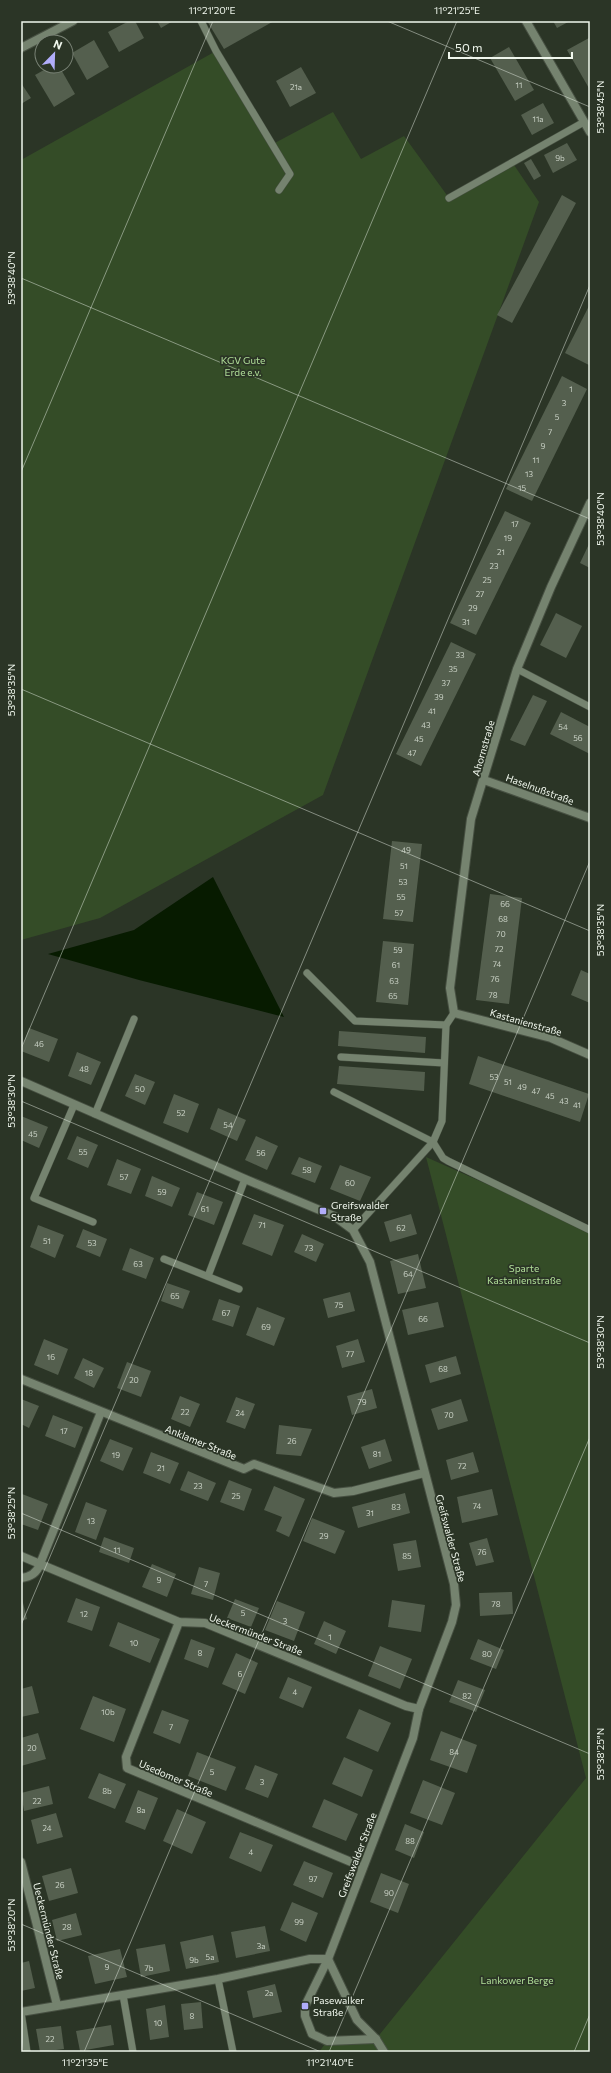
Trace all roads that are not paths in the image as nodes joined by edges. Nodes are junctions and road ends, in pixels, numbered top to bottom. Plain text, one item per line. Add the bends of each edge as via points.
1 (73, 21) edge
2 (201, 21) edge
3 (526, 21) edge
4 (21, 48) edge
5 (584, 122) junction
6 (590, 132) edge
7 (279, 190) dead end
8 (449, 198) dead end
9 (589, 506) edge
10 (517, 669) junction
11 (590, 707) edge
12 (484, 780) junction
13 (590, 818) edge
14 (307, 973) dead end
15 (454, 1013) junction
16 (134, 1019) dead end
17 (446, 1025) junction
18 (590, 1055) edge
19 (341, 1057) dead end
20 (444, 1063) junction
21 (21, 1081) edge
22 (334, 1092) dead end
23 (74, 1105) junction
24 (95, 1114) junction
25 (433, 1142) junction
26 (245, 1180) junction
27 (93, 1222) dead end
28 (353, 1230) junction
29 (590, 1230) edge
30 (164, 1259) dead end
31 (208, 1276) junction
32 (239, 1289) dead end
33 (21, 1379) edge
34 (101, 1412) junction
35 (424, 1473) junction
36 (21, 1556) edge
37 (40, 1564) junction
38 (21, 1578) edge
39 (179, 1622) junction
40 (419, 1709) junction
41 (21, 1862) edge
42 (363, 1867) junction
43 (328, 1959) junction
44 (218, 1979) junction
45 (123, 1994) junction
46 (58, 2005) junction
47 (21, 2012) edge
48 (376, 2039) junction
49 (27, 2052) edge
50 (134, 2052) edge
51 (233, 2052) edge
52 (384, 2052) edge

1 - 4 street
2 - 7 lane via 216,52 290,174
3 - 5 street
5 - 6 street
5 - 8 lane
9 - 10 street, Ahornstraße via 551,587
10 - 11 lane
10 - 12 street, Ahornstraße
12 - 13 street, Haselnußstraße
12 - 15 street, Ahornstraße via 472,819 450,988
14 - 17 lane via 355,1021
15 - 17 lane
15 - 18 street, Kastanienstraße via 551,1038
16 - 24 lane
17 - 20 lane
19 - 20 lane
20 - 25 lane via 442,1121
21 - 23 street, Greifswalder Straße
22 - 25 lane
23 - 24 street, Greifswalder Straße
23 - 27 lane via 34,1198
24 - 26 street, Greifswalder Straße
25 - 28 lane
25 - 29 lane via 443,1158 448,1161
26 - 28 street, Greifswalder Straße via 334,1216
26 - 31 lane
28 - 35 street, Greifswalder Straße via 370,1262
30 - 31 lane
31 - 32 lane
33 - 34 street, Anklamer Straße
34 - 35 street, Anklamer Straße via 244,1470 254,1464 334,1493 353,1491
34 - 37 street
35 - 40 street, Greifswalder Straße via 454,1584 456,1605
36 - 37 street, Ueckermünder Straße
37 - 38 street via 37,1571
37 - 39 street, Ueckermünder Straße
39 - 40 street, Ueckermünder Straße via 205,1623 406,1706
39 - 42 street, Usedomer Straße via 126,1757 127,1768
40 - 42 street, Greifswalder Straße via 413,1738
41 - 46 street, Ueckermünder Straße
42 - 43 street, Greifswalder Straße
43 - 44 street via 310,1958
43 - 48 street via 357,2020
43 - 48 street, Greifswalder Straße via 305,2006 305,2016 312,2034 327,2041
44 - 45 street
44 - 51 lane
45 - 46 street
45 - 50 lane
46 - 47 street
47 - 49 lane
48 - 52 street

